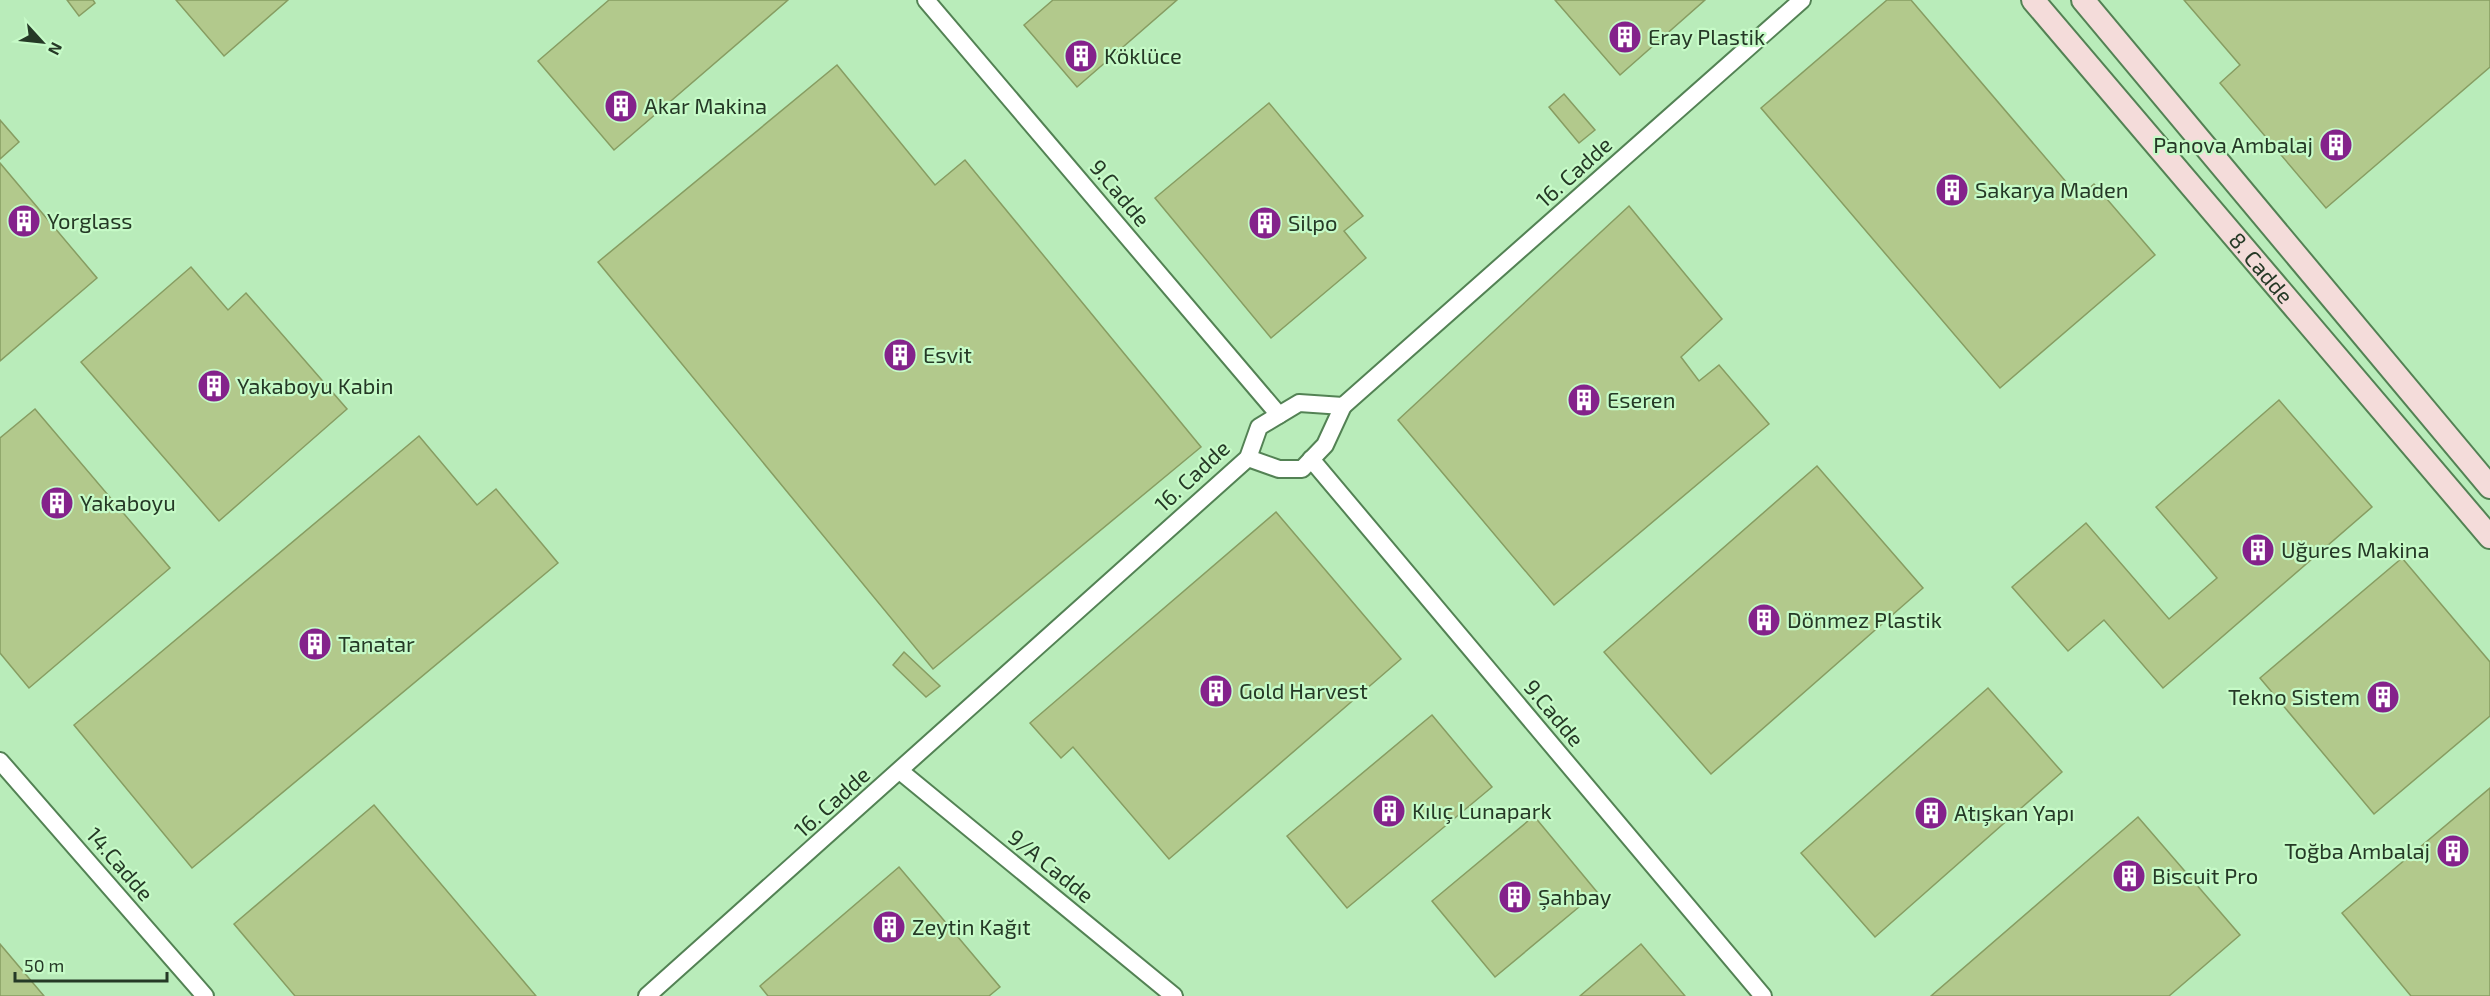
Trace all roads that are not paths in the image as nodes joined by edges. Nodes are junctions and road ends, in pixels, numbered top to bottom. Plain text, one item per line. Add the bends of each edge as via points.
1 (926, 0) edge
2 (1802, 0) edge
3 (2032, 0) edge
4 (2084, 0) edge
5 (1343, 406) junction
6 (1279, 415) junction
7 (1248, 458) junction
8 (1311, 459) junction
9 (2490, 487) edge
10 (2490, 537) edge
11 (0, 761) edge
12 (900, 771) junction
13 (205, 996) edge
14 (647, 996) edge
15 (1174, 996) edge
16 (1763, 996) edge

1 - 6 street, 9.Cadde
2 - 5 street, 16. Cadde
3 - 10 street, 8. Cadde
4 - 9 street, 8. Cadde
5 - 6 street, 16. Cadde via 1299,403
5 - 8 street via 1325,445
6 - 7 street, 16. Cadde via 1259,427
7 - 8 street via 1279,469 1302,469
7 - 12 street, 16. Cadde
8 - 16 street, 9.Cadde
11 - 13 street, 14.Cadde
12 - 14 street, 16. Cadde
12 - 15 street, 9/A Cadde

